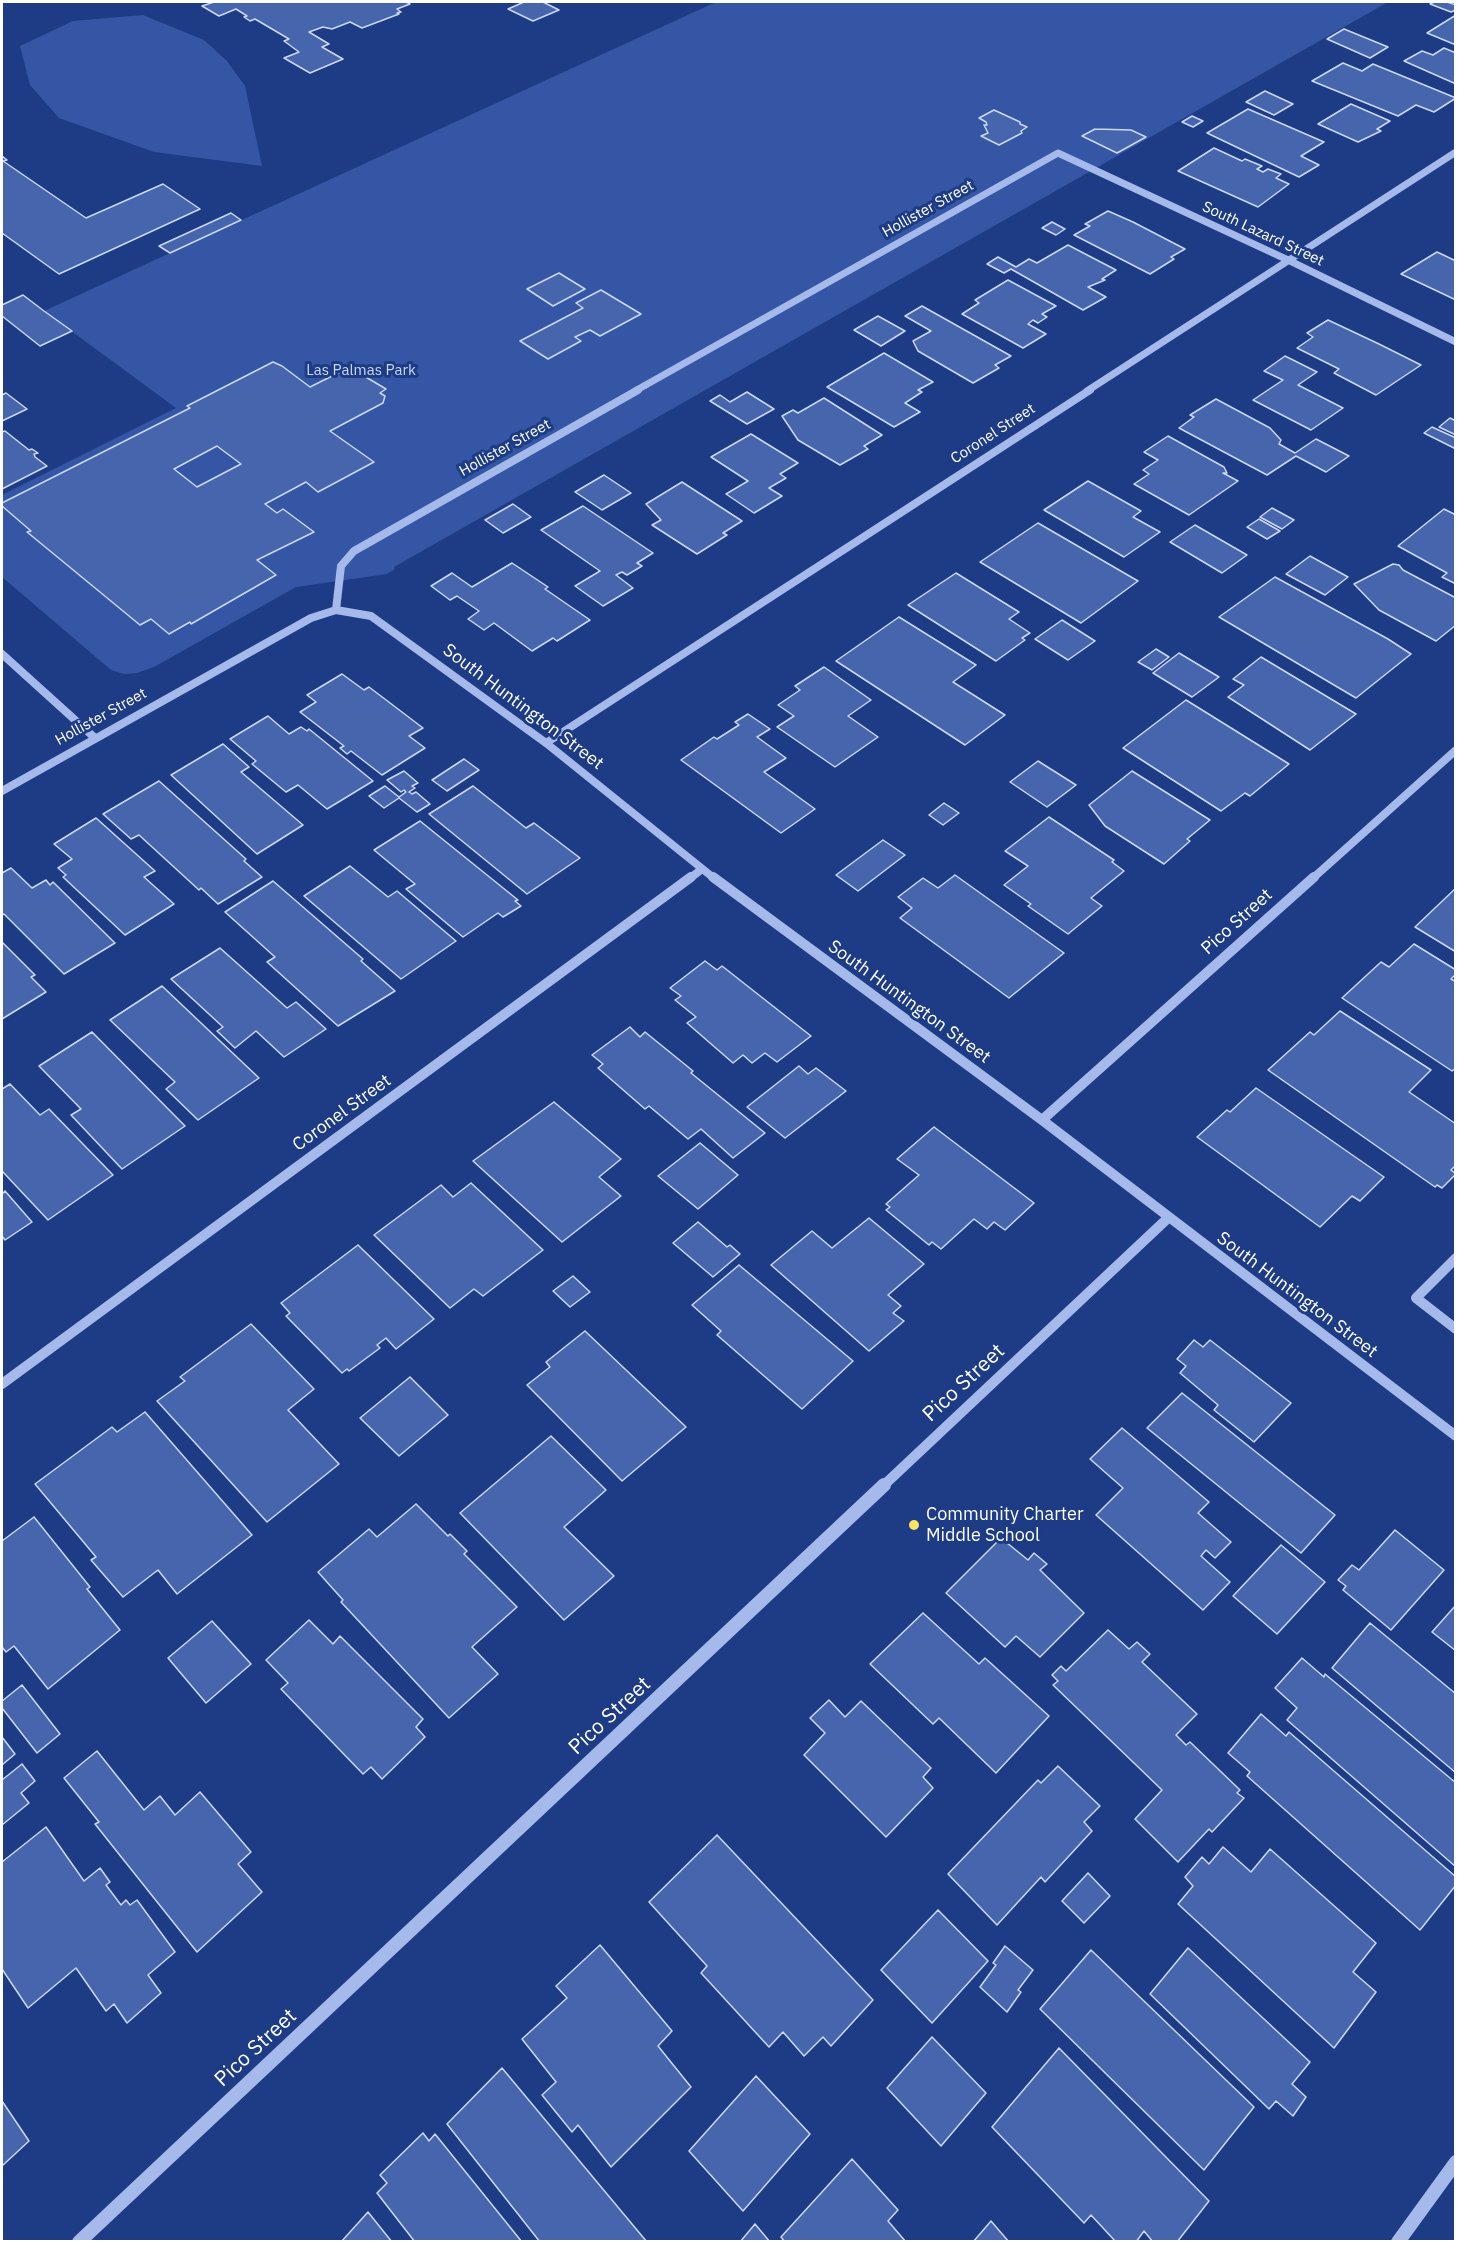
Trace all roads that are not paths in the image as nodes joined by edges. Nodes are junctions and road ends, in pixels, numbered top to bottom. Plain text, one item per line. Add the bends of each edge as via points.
1 (1455, 152) edge
2 (1058, 153) joint
3 (1288, 260) junction
4 (1455, 342) edge
5 (336, 610) junction
6 (2, 654) edge
7 (95, 738) junction
8 (546, 743) junction
9 (1455, 750) edge
10 (2, 791) edge
11 (702, 869) junction
12 (1042, 1120) junction
13 (1168, 1218) junction
14 (1455, 1258) edge
15 (1455, 1329) edge
16 (2, 1384) edge
17 (1455, 1436) edge
18 (1455, 2162) edge
19 (79, 2241) edge
20 (1398, 2241) edge

1 - 3 street, Coronel Street
2 - 3 street, South Lazard Street
2 - 5 street, Hollister Street via 366,543 341,566
3 - 4 street, South Lazard Street
3 - 8 street, Coronel Street
5 - 7 street, Hollister Street via 311,618
5 - 8 street, South Huntington Street via 380,621
6 - 7 street
7 - 10 street, Hollister Street
8 - 11 street, South Huntington Street
9 - 12 street, Pico Street
11 - 12 street, South Huntington Street
11 - 16 street, Coronel Street
12 - 13 street, South Huntington Street
13 - 17 street, South Huntington Street
13 - 19 street, Pico Street
14 - 15 street via 1416,1298
18 - 20 street

